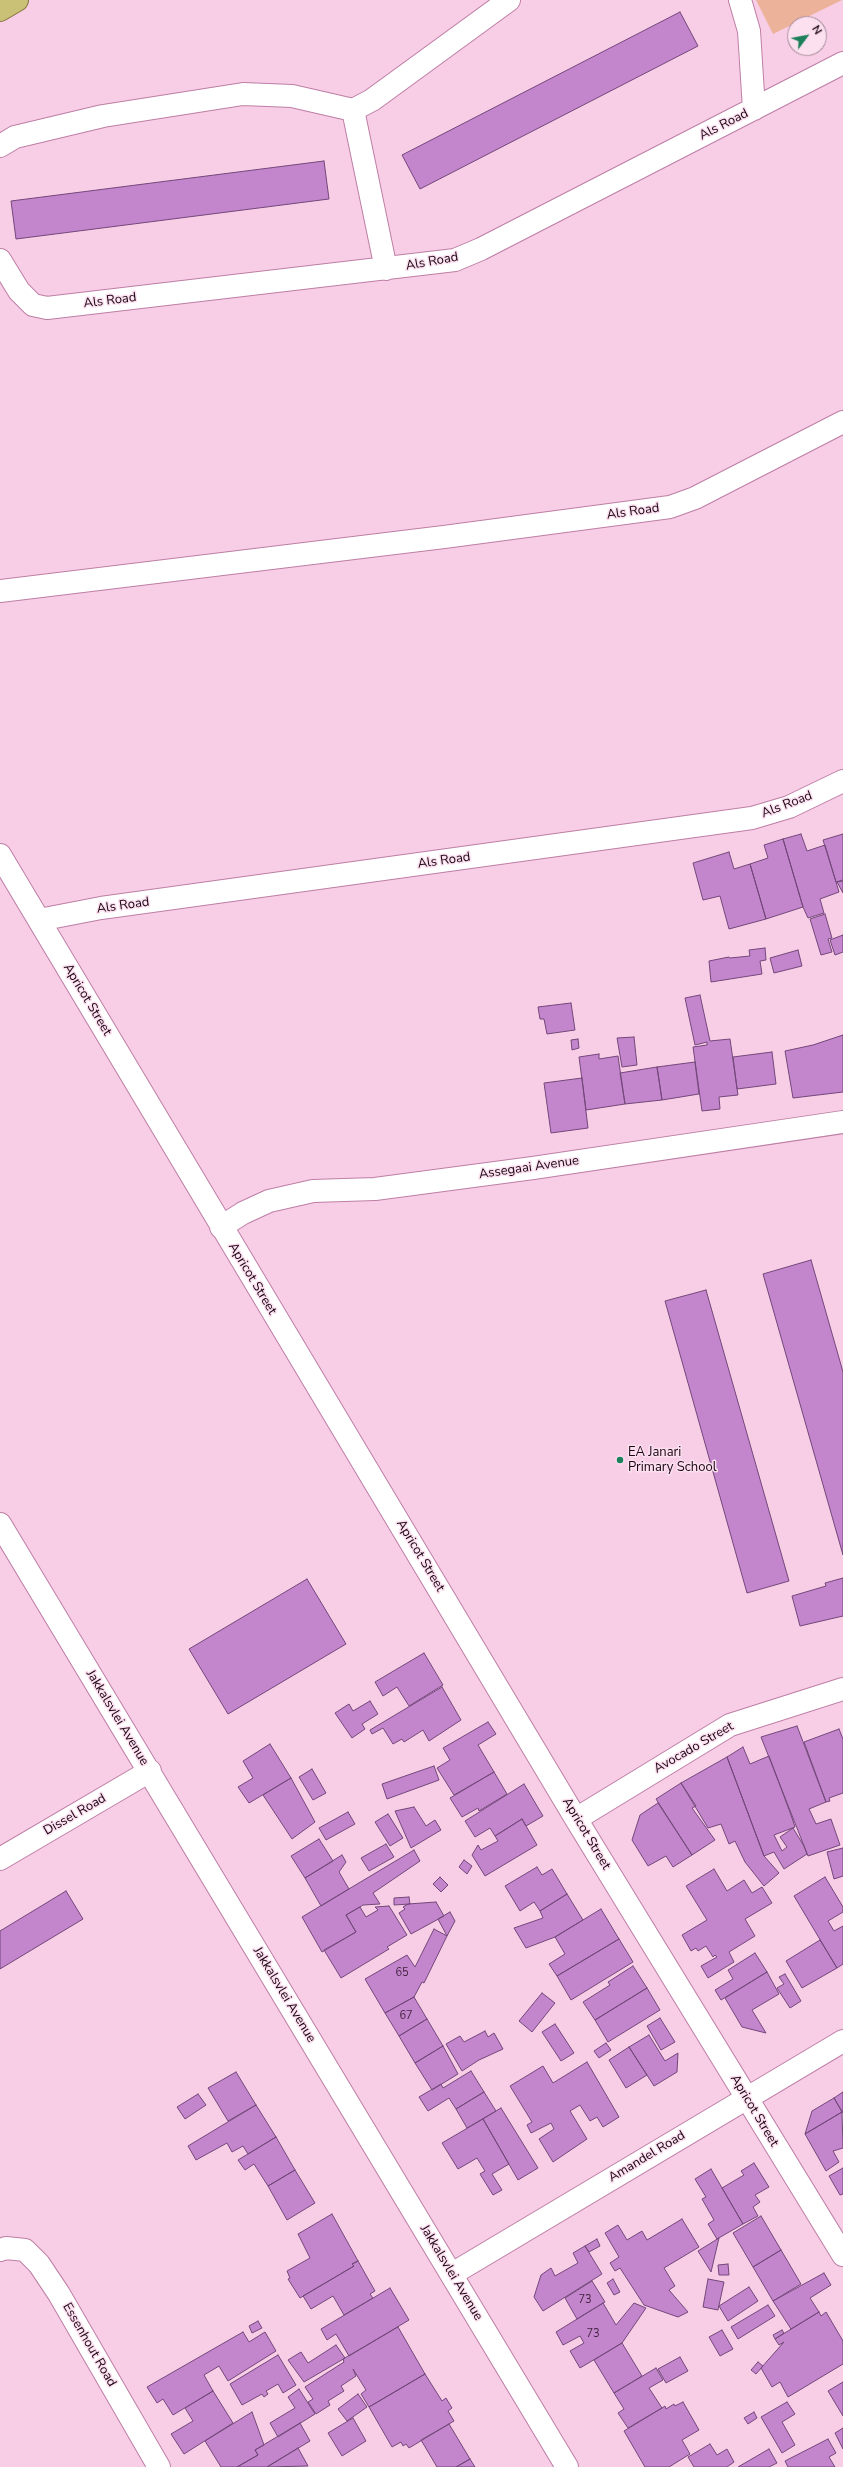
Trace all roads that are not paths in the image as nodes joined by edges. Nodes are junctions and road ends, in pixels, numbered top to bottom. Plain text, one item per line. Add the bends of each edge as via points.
1 (17, 0) edge
2 (509, 0) edge
3 (740, 0) edge
4 (0, 10) edge
5 (843, 63) edge
6 (754, 109) junction
7 (353, 110) junction
8 (0, 146) edge
9 (0, 260) edge
10 (386, 269) junction
11 (843, 422) edge
12 (0, 591) edge
13 (843, 781) edge
14 (0, 855) edge
15 (39, 920) junction
16 (843, 1122) edge
17 (221, 1227) junction
18 (0, 1524) edge
19 (843, 1689) edge
20 (150, 1771) junction
21 (576, 1819) junction
22 (0, 1859) edge
23 (843, 2041) edge
24 (746, 2098) junction
25 (0, 2250) edge
26 (843, 2255) edge
27 (452, 2274) junction
28 (159, 2467) edge
29 (567, 2467) edge

1 - 4 highway
2 - 7 street via 372,100
3 - 6 street via 749,31
5 - 6 street, Als Road
6 - 10 street, Als Road via 481,249 455,260
7 - 8 street via 292,96 243,94 103,116 15,137
7 - 10 street
9 - 10 street, Als Road via 19,291 33,305 47,308
11 - 12 street, Als Road via 696,498 670,507
13 - 15 street, Als Road via 789,807 752,818 101,908
14 - 15 street, Apricot Street
15 - 17 street, Apricot Street
16 - 17 street, Assegaai Avenue via 383,1188 313,1191 269,1201
17 - 21 street, Apricot Street
18 - 20 street, Jakkalsvlei Avenue
19 - 21 street, Avocado Street via 730,1725
20 - 22 street, Dissel Road
20 - 27 street, Jakkalsvlei Avenue
21 - 24 street, Apricot Street
23 - 24 street, Amandel Road
24 - 26 street, Apricot Street
24 - 27 street, Amandel Road
25 - 28 street, Essenhout Road via 25,2250 38,2264 59,2294
27 - 29 street, Jakkalsvlei Avenue

